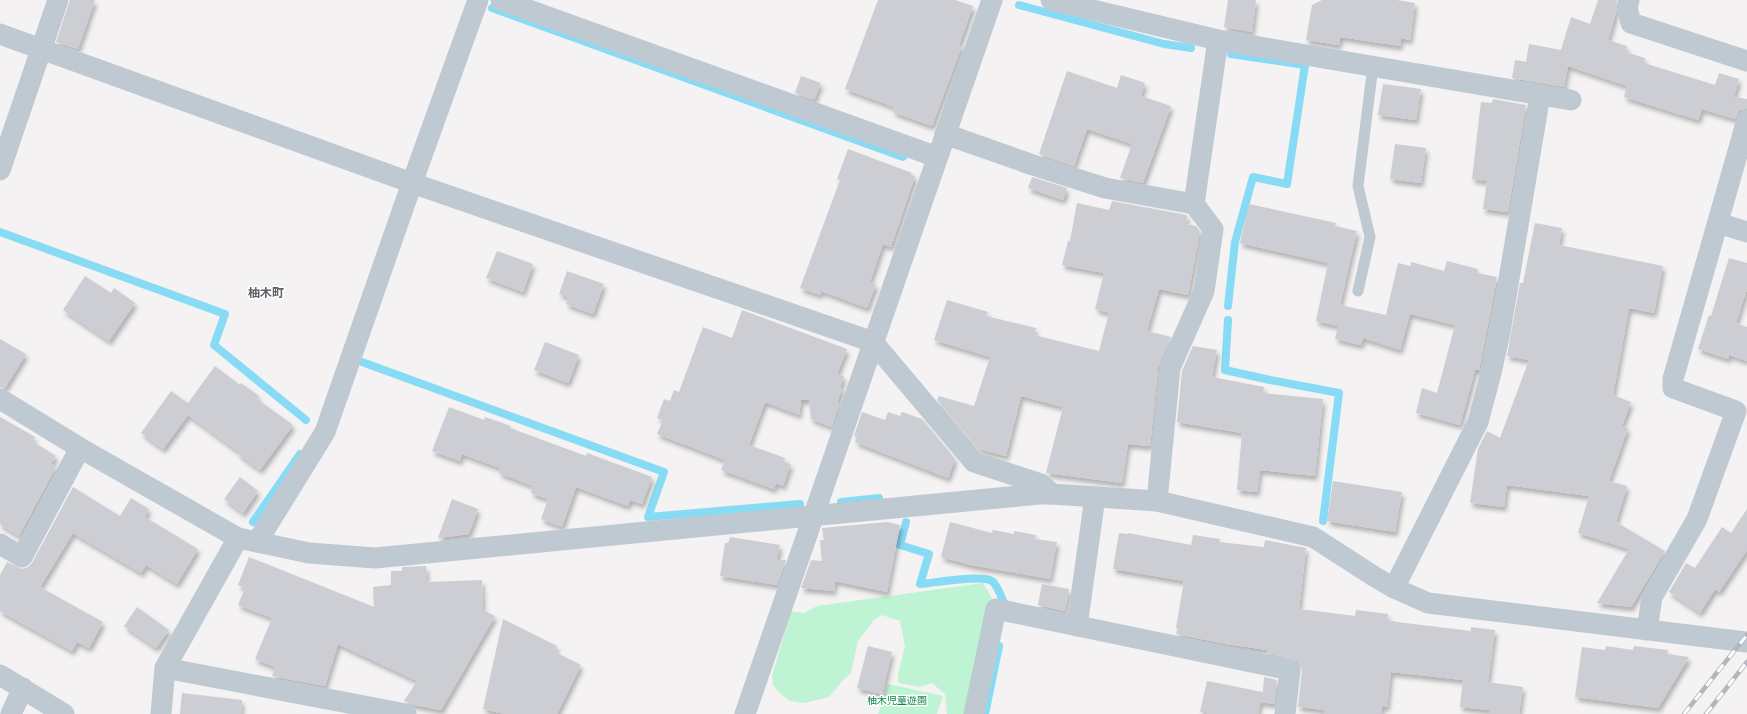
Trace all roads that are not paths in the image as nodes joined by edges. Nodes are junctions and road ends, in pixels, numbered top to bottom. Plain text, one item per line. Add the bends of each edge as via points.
1 (58, 0) edge
2 (478, 0) edge
3 (500, 0) edge
4 (992, 0) edge
5 (1051, 0) edge
6 (1629, 0) edge
7 (0, 34) edge
8 (1218, 40) junction
9 (42, 50) junction
10 (1747, 61) edge
11 (1373, 66) junction
12 (1540, 95) junction
13 (1571, 100) dead end
14 (1747, 120) edge
15 (945, 134) junction
16 (937, 157) junction
17 (0, 170) edge
18 (412, 183) junction
19 (1194, 204) junction
20 (1718, 223) junction
21 (1747, 232) edge
22 (1358, 291) dead end
23 (873, 342) junction
24 (0, 399) edge
25 (1742, 412) edge
26 (80, 448) junction
27 (1052, 494) junction
28 (1095, 497) junction
29 (1157, 501) junction
30 (813, 515) junction
31 (247, 540) junction
32 (0, 545) edge
33 (1394, 588) junction
34 (1077, 626) junction
35 (1647, 630) junction
36 (1747, 642) edge
37 (165, 668) junction
38 (0, 675) edge
39 (23, 688) junction
40 (381, 712) edge
41 (11, 714) edge
42 (64, 714) edge
43 (161, 714) edge
44 (406, 714) edge
45 (745, 714) edge
46 (974, 714) edge
47 (1285, 714) edge

1 - 9 street
2 - 18 street
3 - 16 street
4 - 15 street
5 - 8 street
6 - 10 street via 1627,8 1631,23
7 - 9 street
8 - 11 street
8 - 19 street
9 - 17 street
9 - 18 street
11 - 12 street
11 - 22 lane via 1358,186 1370,237
12 - 13 street
12 - 33 street via 1500,332 1478,422
14 - 20 street
15 - 16 street
15 - 19 street via 1033,166 1105,188
16 - 23 street
18 - 23 street
18 - 31 street via 325,432
19 - 29 street via 1213,229 1204,291 1170,368
20 - 21 street
20 - 25 street via 1673,379 1673,388
23 - 27 street via 974,462 1041,484
23 - 30 street
24 - 26 street
25 - 35 street via 1697,519 1652,597
26 - 31 street
26 - 32 street via 22,557
27 - 28 street
27 - 30 street
28 - 29 street
28 - 34 street
29 - 33 street via 1313,537
30 - 31 street via 375,558 309,553
30 - 45 street
31 - 37 street
33 - 35 street via 1428,603
34 - 46 street via 996,609
34 - 47 street via 1290,670
35 - 36 street
37 - 40 street
37 - 43 street
38 - 39 street
39 - 41 street
39 - 42 street
40 - 44 street

